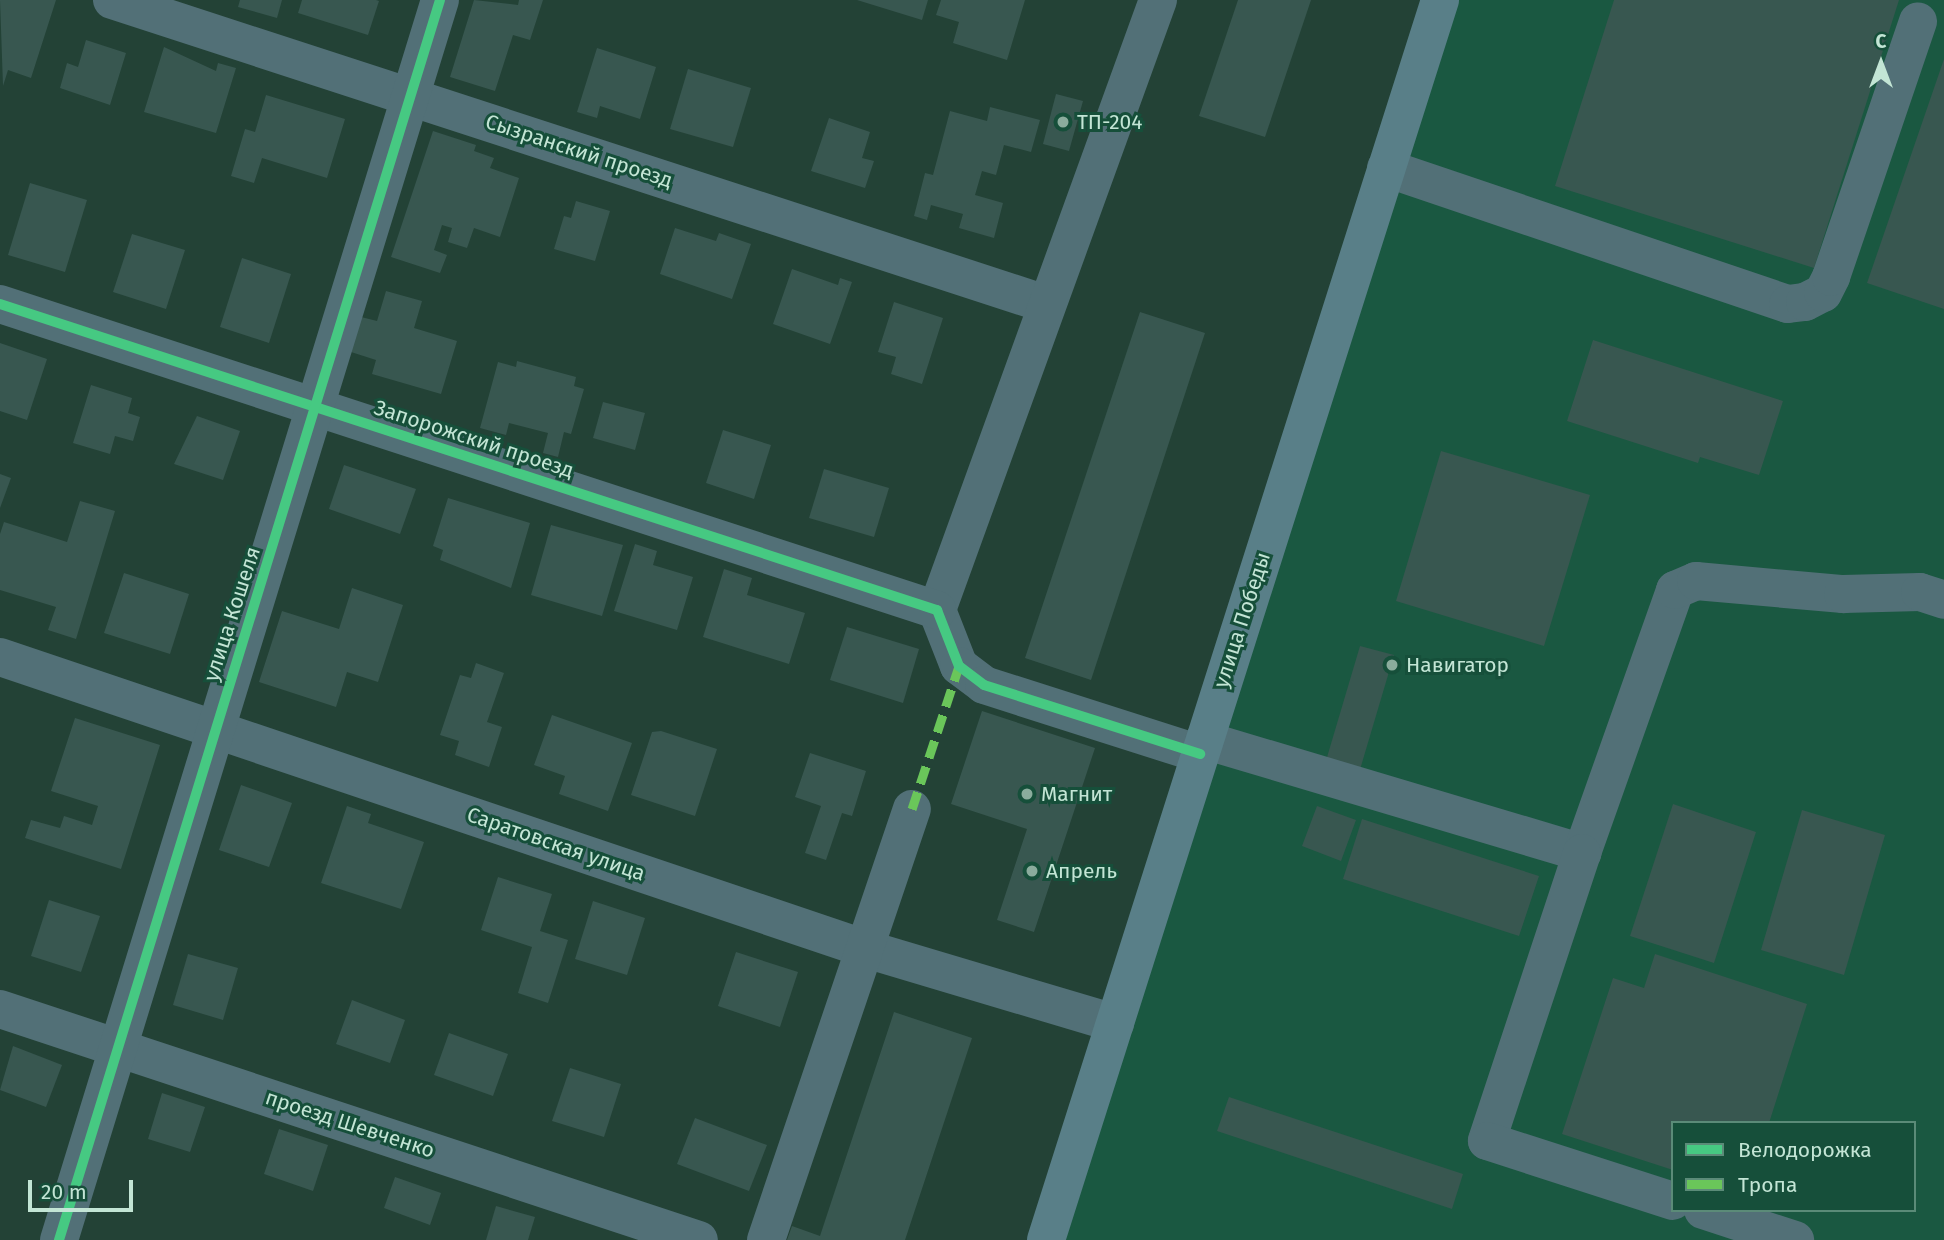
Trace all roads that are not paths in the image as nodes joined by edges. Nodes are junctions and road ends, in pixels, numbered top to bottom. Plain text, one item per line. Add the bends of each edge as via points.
1 (112, 0) edge
2 (440, 0) edge
3 (1158, 0) edge
4 (1440, 0) edge
5 (1919, 21) dead end
6 (409, 96) junction
7 (1387, 168) junction
8 (0, 304) edge
9 (1046, 304) junction
10 (318, 408) junction
11 (1944, 600) edge
12 (937, 610) junction
13 (0, 657) edge
14 (215, 729) junction
15 (1202, 747) junction
16 (912, 809) dead end
17 (1582, 853) junction
18 (866, 949) junction
19 (0, 1009) edge
20 (1115, 1023) junction
21 (122, 1048) junction
22 (1671, 1199) edge
23 (1709, 1212) edge
24 (59, 1240) edge
25 (699, 1240) edge
26 (766, 1240) edge
27 (1046, 1240) edge
28 (1795, 1240) edge

1 - 6 street, Сызранский проезд
2 - 6 street, улица Кошеля
3 - 9 street
4 - 7 main road, улица Победы
5 - 7 street via 1831,277 1823,293 1805,302 1788,304
6 - 9 street, Сызранский проезд
6 - 10 street, улица Кошеля
7 - 15 main road, улица Победы
8 - 10 street, Запорожский проезд
9 - 12 street
10 - 12 street, Запорожский проезд
10 - 14 street, улица Кошеля
11 - 17 street via 1920,592 1843,594 1696,581 1675,590
12 - 15 street via 959,666 984,685
13 - 14 street, Саратовская улица
14 - 18 street, Саратовская улица
14 - 21 street, улица Кошеля
15 - 17 street
15 - 20 main road, улица Победы
16 - 18 street
17 - 22 street via 1487,1140
18 - 20 street, Саратовская улица
18 - 26 street
19 - 21 street, проезд Шевченко
20 - 27 main road, улица Победы
21 - 24 street, улица Кошеля
21 - 25 street, проезд Шевченко
23 - 28 street

